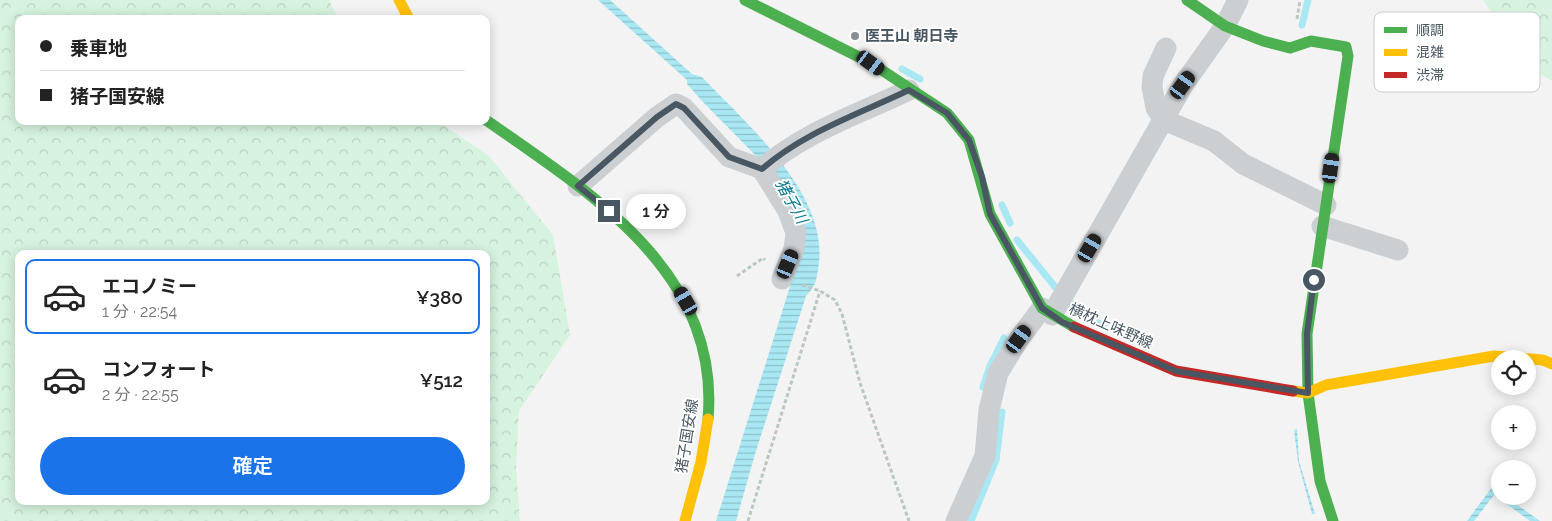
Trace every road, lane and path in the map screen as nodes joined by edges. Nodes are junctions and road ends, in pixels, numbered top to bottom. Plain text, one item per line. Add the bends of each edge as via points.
1 (399, 0) edge
2 (745, 0) edge
3 (1187, 0) edge
4 (1238, 0) edge
5 (407, 15) edge
6 (1226, 26) junction
7 (1166, 48) dead end
8 (909, 90) junction
9 (1164, 120) junction
10 (490, 123) edge
11 (762, 169) junction
12 (578, 186) junction
13 (1326, 205) junction
14 (1322, 226) junction
15 (1398, 250) dead end
16 (737, 276) dead end
17 (782, 279) junction
18 (820, 291) junction
19 (1047, 311) junction
20 (1552, 364) edge
21 (1308, 393) junction
22 (685, 521) edge
23 (748, 521) edge
24 (909, 521) edge
25 (956, 521) edge
26 (1332, 521) edge

1 - 5 street
2 - 8 street via 871,63
3 - 6 street
4 - 6 street
6 - 9 street via 1183,85
6 - 13 street via 1290,48 1311,41 1346,47 1348,56
7 - 9 street via 1153,76 1152,87 1156,108
8 - 11 street via 846,117 781,152
8 - 19 street via 947,113 969,140 990,214
9 - 13 street via 1214,141 1243,164
9 - 19 street
10 - 12 street, 猪子国安線
11 - 12 street via 729,157 684,108 676,104
11 - 17 street via 788,211 796,233 794,249
12 - 22 street, 猪子国安線 via 639,237 670,273 694,315 706,359 709,403 701,458
13 - 14 street
14 - 15 street
14 - 21 street via 1307,334
16 - 17 path via 763,258
17 - 18 path
18 - 23 path
18 - 24 path via 836,300 842,314 860,383
19 - 21 street, 横枕上味野線 via 1062,322 1176,371
19 - 25 street via 1019,339 998,374 989,410 984,456
20 - 21 street via 1543,360 1494,356 1326,385
21 - 26 street via 1320,481

